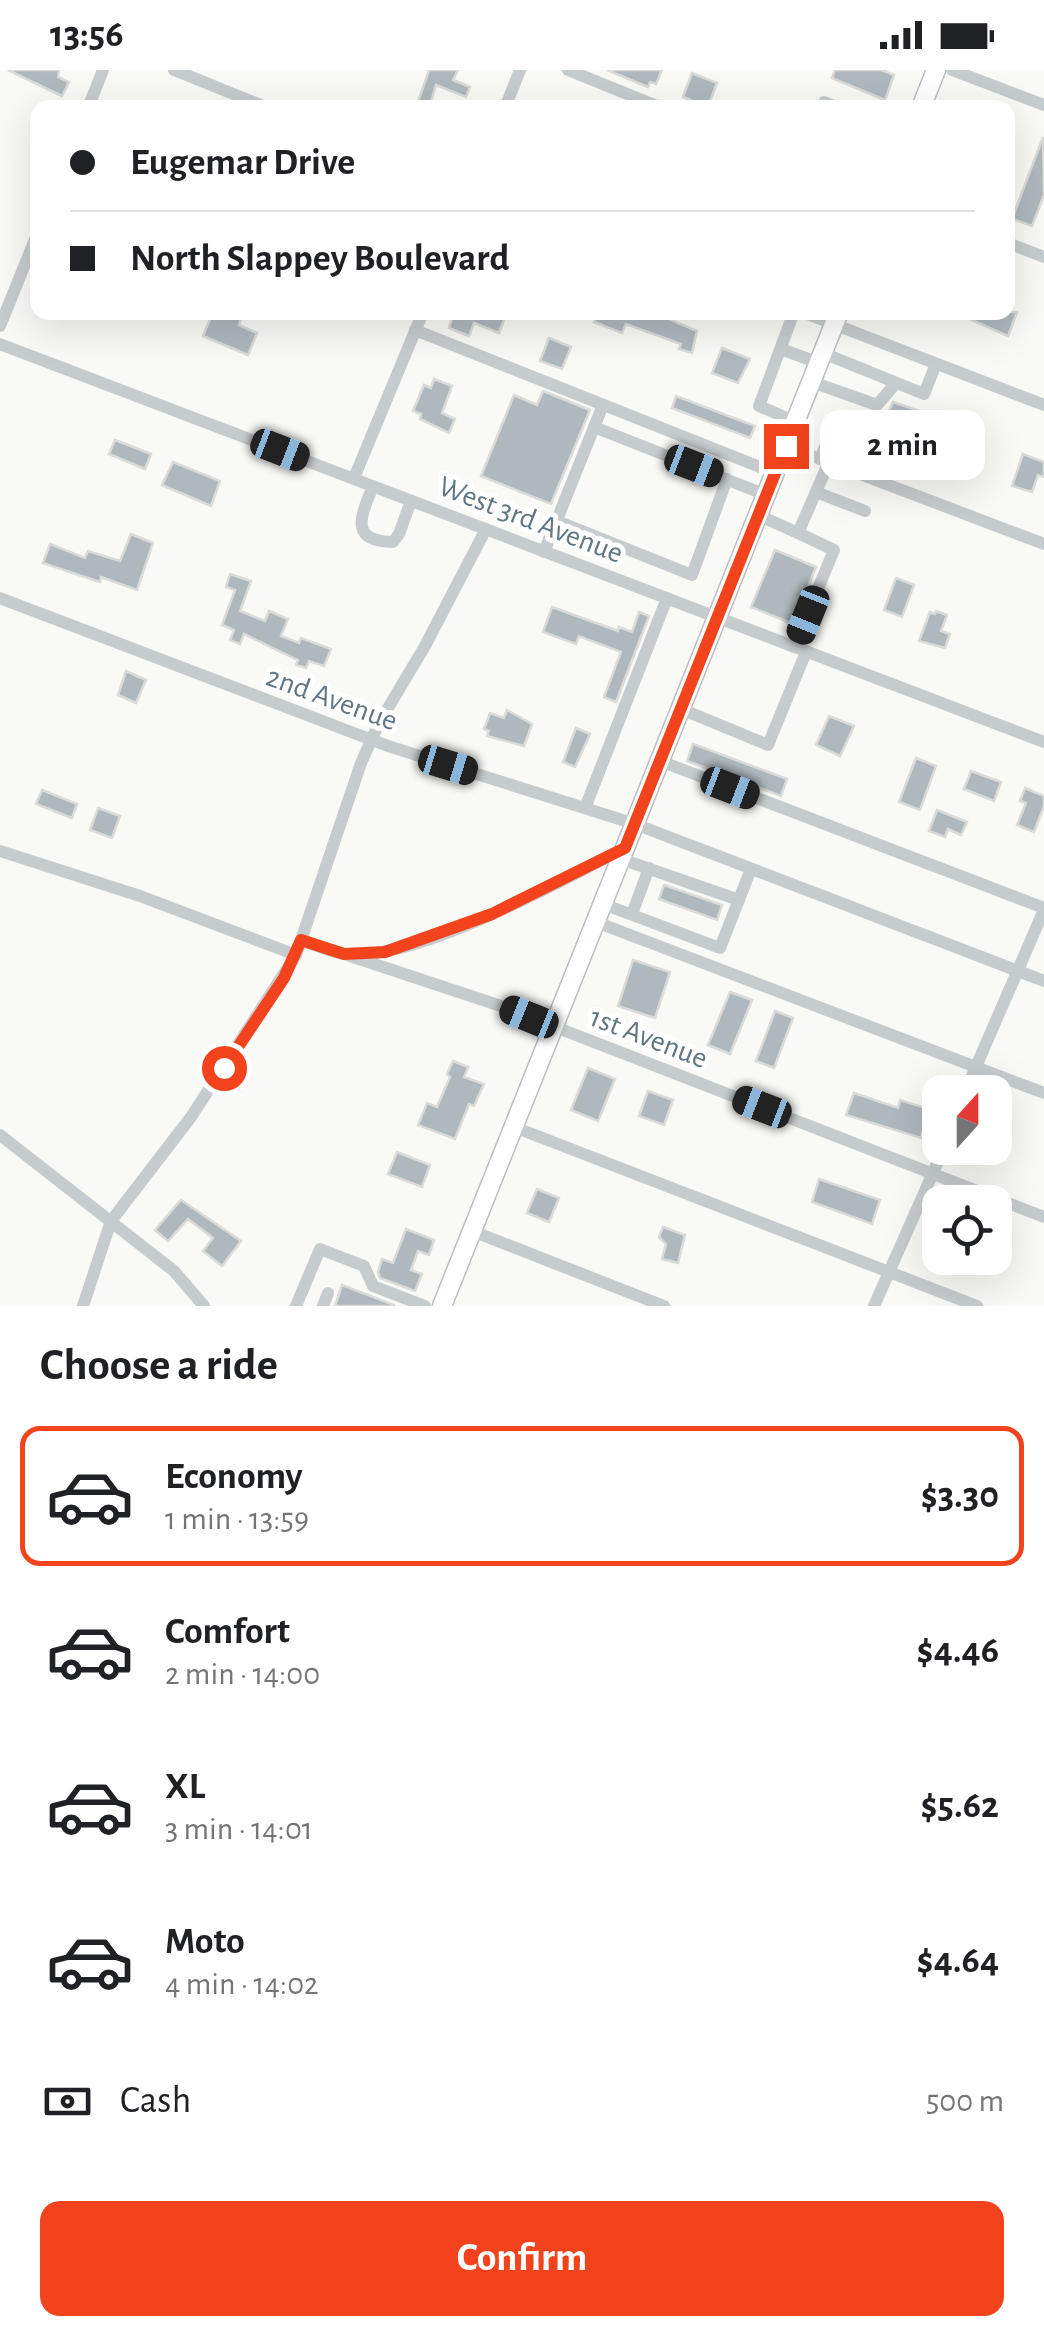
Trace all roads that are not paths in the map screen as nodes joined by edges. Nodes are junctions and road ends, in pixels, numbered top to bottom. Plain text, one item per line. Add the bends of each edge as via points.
1 (103, 70) edge
2 (174, 70) edge
3 (520, 70) edge
4 (568, 70) edge
5 (936, 70) edge
6 (952, 70) edge
7 (91, 100) edge
8 (248, 100) edge
9 (508, 100) edge
10 (642, 100) edge
11 (924, 100) edge
12 (1044, 105) edge
13 (1015, 246) edge
14 (30, 252) edge
15 (1044, 257) edge
16 (420, 320) edge
17 (791, 320) edge
18 (837, 320) edge
19 (839, 320) edge
20 (0, 326) edge
21 (416, 330) junction
22 (0, 344) edge
23 (781, 349) junction
24 (821, 358) junction
25 (936, 364) junction
26 (812, 382) junction
27 (896, 383) junction
28 (1044, 404) edge
29 (603, 405) junction
30 (796, 422) junction
31 (835, 422) dead end
32 (594, 427) junction
33 (786, 446) junction
34 (825, 461) junction
35 (775, 473) junction
36 (354, 478) junction
37 (727, 479) junction
38 (373, 486) junction
39 (816, 492) junction
40 (766, 495) junction
41 (412, 500) junction
42 (865, 511) dead end
43 (758, 516) junction
44 (557, 520) junction
45 (486, 529) junction
46 (798, 532) junction
47 (1044, 544) edge
48 (544, 552) junction
49 (0, 598) edge
50 (667, 598) junction
51 (717, 618) junction
52 (800, 650) junction
53 (681, 709) junction
54 (371, 740) junction
55 (1044, 742) edge
56 (660, 761) junction
57 (585, 808) junction
58 (635, 824) junction
59 (0, 850) edge
60 (623, 853) junction
61 (649, 868) junction
62 (751, 869) junction
63 (739, 900) junction
64 (1044, 909) edge
65 (599, 913) junction
66 (632, 914) junction
67 (301, 940) junction
68 (344, 954) junction
69 (296, 955) junction
70 (1018, 971) junction
71 (1044, 981) edge
72 (554, 1027) junction
73 (976, 1067) junction
74 (973, 1075) edge
75 (1044, 1093) edge
76 (514, 1127) junction
77 (0, 1135) edge
78 (936, 1165) edge
79 (931, 1175) junction
80 (1044, 1218) edge
81 (112, 1221) junction
82 (472, 1231) junction
83 (889, 1272) junction
84 (83, 1306) edge
85 (204, 1306) edge
86 (296, 1306) edge
87 (425, 1306) edge
88 (442, 1306) edge
89 (664, 1306) edge
90 (874, 1306) edge
91 (977, 1306) edge

1 - 7 street
2 - 8 street
3 - 9 street
4 - 10 street
5 - 11 main road
6 - 12 street
13 - 15 street
14 - 20 street
16 - 21 street
17 - 23 street
18 - 24 main road
19 - 25 street
21 - 29 street
21 - 36 street
22 - 36 street, West 3rd Avenue
23 - 24 street
23 - 30 street via 758,406
24 - 26 main road
24 - 27 street
25 - 27 street via 924,394
25 - 28 street
26 - 27 street via 877,405
26 - 30 main road
29 - 32 street
29 - 35 street
30 - 33 main road
31 - 34 street
32 - 37 street
32 - 44 street
33 - 34 street
33 - 35 main road
34 - 39 street
34 - 47 street
35 - 40 main road
36 - 38 street, West 3rd Avenue
37 - 40 street
37 - 44 street via 692,574
38 - 41 street, West 3rd Avenue
38 - 41 street via 361,528 386,542 400,534
39 - 42 street
39 - 46 street
40 - 43 main road
41 - 45 street, West 3rd Avenue
43 - 46 street
43 - 51 main road
44 - 48 street
45 - 48 street, West 3rd Avenue
45 - 54 street
46 - 52 street via 834,550
48 - 50 street, West 3rd Avenue
49 - 54 street, 2nd Avenue
50 - 51 street, West 3rd Avenue
50 - 57 street
51 - 52 street, West 3rd Avenue
51 - 53 main road
52 - 53 street via 768,745
52 - 55 street, West 3rd Avenue
53 - 56 main road
54 - 57 street, 2nd Avenue
54 - 67 street
56 - 58 main road
56 - 64 street
57 - 58 street, 2nd Avenue
58 - 60 main road
58 - 62 street, 2nd Avenue
59 - 69 street
60 - 61 street
60 - 65 main road
60 - 68 street via 470,924 385,952
61 - 63 street
61 - 66 street
62 - 63 street
62 - 70 street, 2nd Avenue
63 - 66 street via 720,948
64 - 70 street
65 - 66 street
65 - 72 main road
65 - 73 street
67 - 68 street, 1st Avenue
67 - 69 street
68 - 72 street, 1st Avenue
69 - 81 street via 191,1117
70 - 71 street, 2nd Avenue
70 - 73 street
72 - 76 main road
72 - 79 street, 1st Avenue
73 - 74 street
73 - 75 street
76 - 82 main road
76 - 83 street
77 - 81 street
78 - 79 street
79 - 80 street, 1st Avenue
79 - 83 street
81 - 84 street
81 - 85 street
82 - 88 main road
82 - 89 street
83 - 90 street
83 - 91 street
86 - 87 street via 320,1249 364,1266 373,1286

